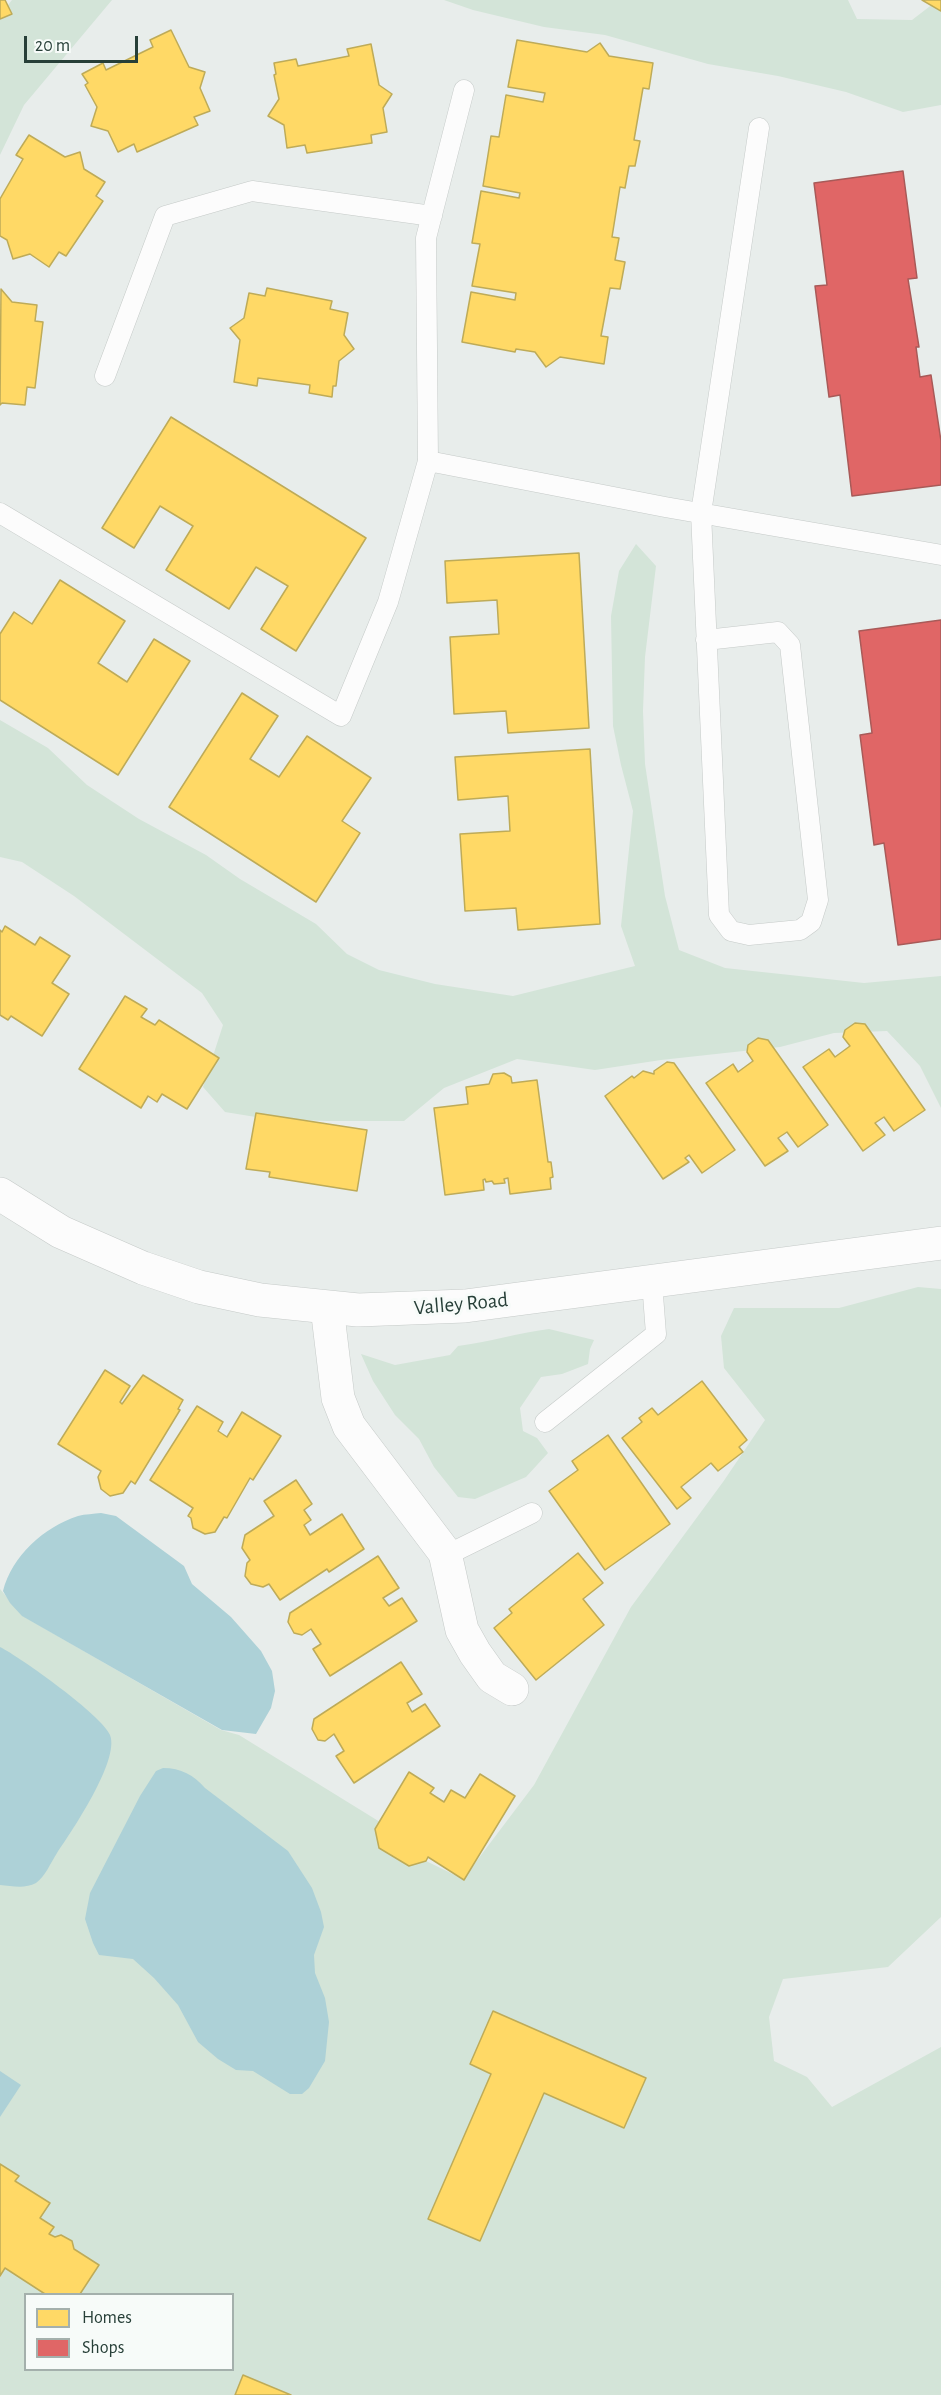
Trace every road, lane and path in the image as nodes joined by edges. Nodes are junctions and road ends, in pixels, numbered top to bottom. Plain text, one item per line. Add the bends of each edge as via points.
1 (464, 90) dead end
2 (759, 128) dead end
3 (432, 216) junction
4 (105, 376) dead end
5 (428, 461) junction
6 (0, 513) edge
7 (701, 513) junction
8 (941, 555) edge
9 (706, 640) junction
10 (0, 1194) edge
11 (941, 1243) edge
12 (652, 1282) junction
13 (327, 1307) junction
14 (545, 1422) dead end
15 (532, 1513) dead end
16 (445, 1556) junction
17 (513, 1689) dead end

1 - 3 lane
2 - 7 lane
3 - 4 lane via 252,191 165,216
3 - 5 lane via 426,238
5 - 6 lane via 388,602 341,716
5 - 7 lane
7 - 8 lane
7 - 9 lane
9 - 9 lane via 778,632 790,645 818,900 811,922 800,930 749,935 730,931 719,915
10 - 13 street, Valley Road via 61,1232 142,1268 200,1287 260,1300
11 - 12 street, Valley Road
12 - 13 street, Valley Road via 465,1306 358,1310
12 - 14 lane via 656,1334
13 - 16 street via 338,1398 349,1426
15 - 16 lane
16 - 17 street via 462,1630 492,1677

